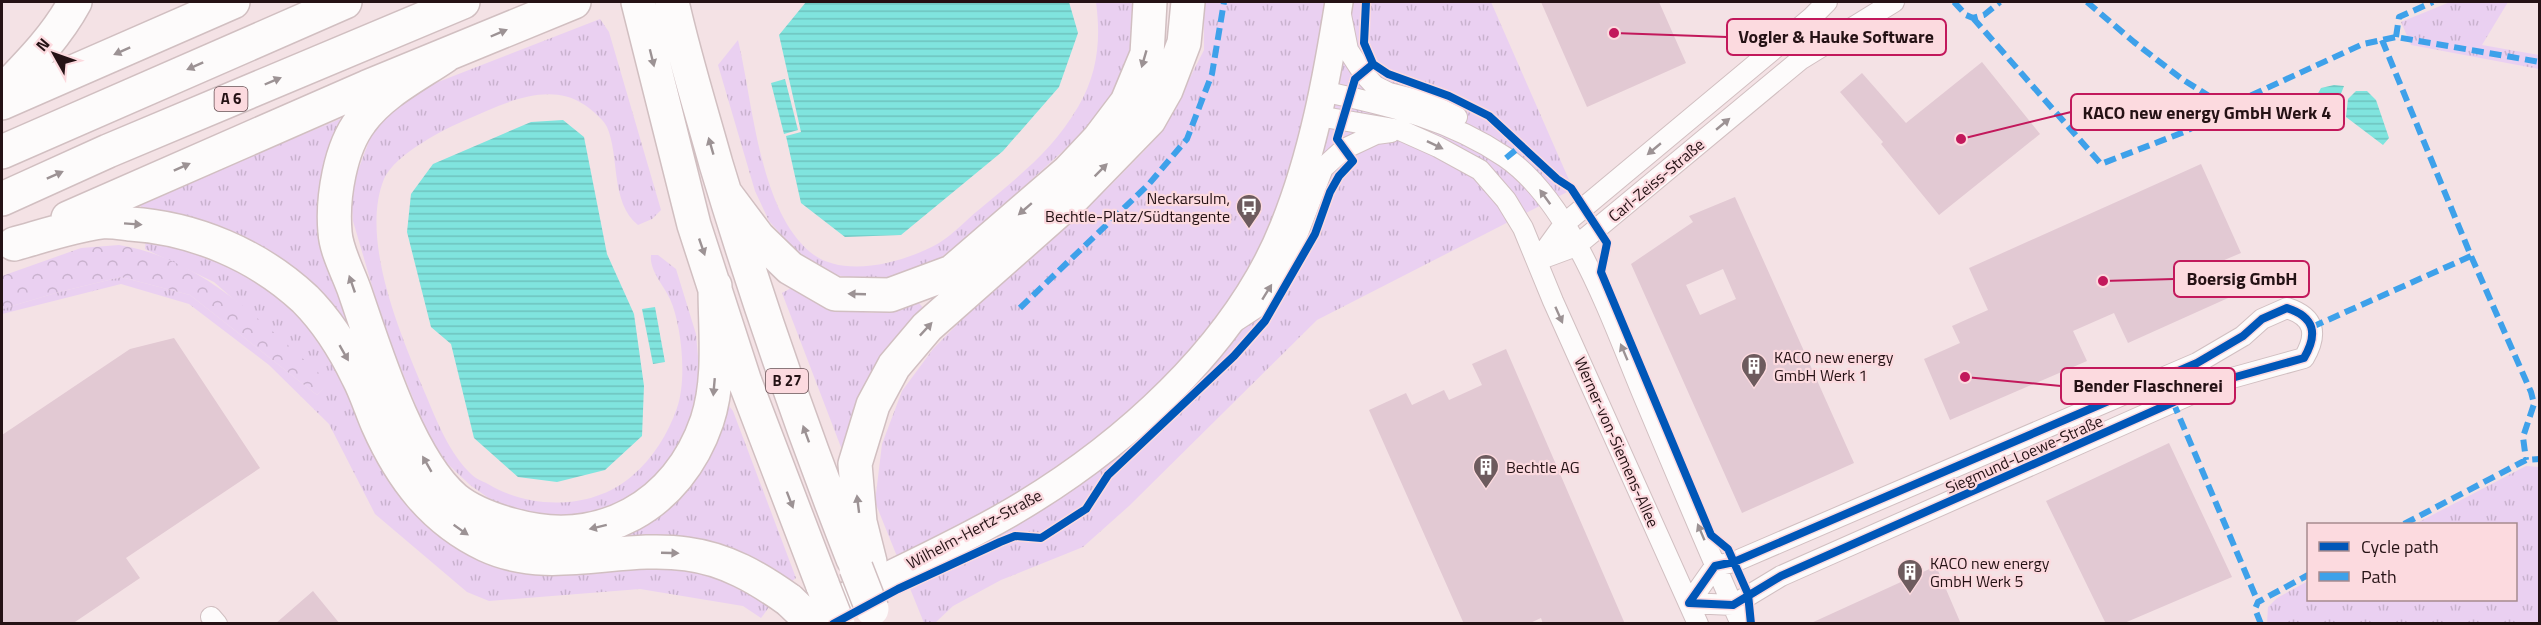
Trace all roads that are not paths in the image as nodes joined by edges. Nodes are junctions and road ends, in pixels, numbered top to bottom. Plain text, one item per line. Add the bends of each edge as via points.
1 (75, 2) edge
2 (234, 2) edge
3 (345, 2) edge
4 (463, 2) edge
5 (574, 2) edge
6 (638, 2) edge
7 (672, 2) edge
8 (1150, 2) edge
9 (1188, 2) edge
10 (1827, 2) edge
11 (1894, 2) edge
12 (1339, 4) edge
13 (1784, 40) junction
14 (445, 56) junction
15 (1800, 60) junction
16 (2, 92) edge
17 (2, 104) edge
18 (1320, 104) junction
19 (1400, 130) junction
20 (2, 152) edge
21 (1506, 158) junction
22 (725, 192) junction
23 (2, 199) edge
24 (1564, 224) junction
25 (1576, 246) junction
26 (8, 247) edge
27 (1538, 260) junction
28 (715, 286) junction
29 (1223, 329) junction
30 (2000, 447) junction
31 (2011, 474) junction
32 (863, 564) junction
33 (1715, 566) junction
34 (1689, 603) junction
35 (1733, 605) junction
36 (791, 612) edge
37 (877, 615) edge
38 (814, 624) edge
39 (838, 624) edge
40 (1698, 624) edge
41 (1741, 624) edge

1 - 16 highway via 44,50
2 -> 17 highway
3 -> 20 highway
23 -> 4 highway, A 6
14 -> 5 highway
6 -> 28 highway, B 27 via 694,225
22 -> 7 highway, B 27
8 -> 22 highway via 1147,54 1127,102 1100,139 1068,172 952,272 890,296 835,294 790,268 758,237
32 -> 9 highway via 855,464 873,405 894,366 927,327 1074,197 1149,120 1166,90 1184,43
10 - 13 street, Carl-Zeiss-Straße
11 - 15 street, Carl-Zeiss-Straße
12 - 18 main road, Wilhelm-Hertz-Straße
12 - 21 street via 1347,50 1375,86 1462,119 1492,139
13 - 15 street
13 -> 24 street, Carl-Zeiss-Straße
26 -> 14 highway via 120,194
28 -> 14 highway via 712,402 688,462 662,494 624,519 570,533 537,532 504,523 456,499 432,472 386,380 335,234 336,192 343,159 360,122 378,103
25 -> 15 street, Carl-Zeiss-Straße
18 - 19 street, Werner-von-Siemens-Allee
18 - 21 street via 1409,111 1461,130
18 - 29 main road, Wilhelm-Hertz-Straße via 1314,135 1284,225 1251,290
19 -> 27 street, Werner-von-Siemens-Allee via 1480,171 1506,200
29 -> 19 street via 1259,306 1288,259 1323,168 1344,149 1376,134
24 -> 21 street via 1534,184
32 -> 22 highway, B 27 via 792,397
24 - 25 street
24 - 27 street, Carl-Zeiss-Straße
25 - 27 street, Carl-Zeiss-Straße
33 -> 25 street via 1595,282
26 -> 36 highway via 103,222 147,225 218,243 268,271 305,300 336,338 358,377 398,466 432,510 466,534 488,546 554,560 686,553 754,576
27 -> 34 street, Werner-von-Siemens-Allee
28 -> 39 highway, B 27, bridge via 745,382
29 - 36 main road, Wilhelm-Hertz-Straße via 1154,406 1040,495 955,543
30 - 31 street, Siegmund-Loewe-Straße
30 - 31 street, Siegmund-Loewe-Straße via 2198,363 2243,336 2262,319 2287,308 2301,312 2312,327 2312,344 2304,358 2221,381
30 - 33 street, Siegmund-Loewe-Straße via 1734,562
31 - 35 street, Siegmund-Loewe-Straße via 1781,576
32 - 37 highway, B 27, bridge
33 - 34 street
33 - 35 street
34 - 35 street
34 - 40 street, Werner-von-Siemens-Allee
35 - 41 street
36 - 38 highway, bridge

